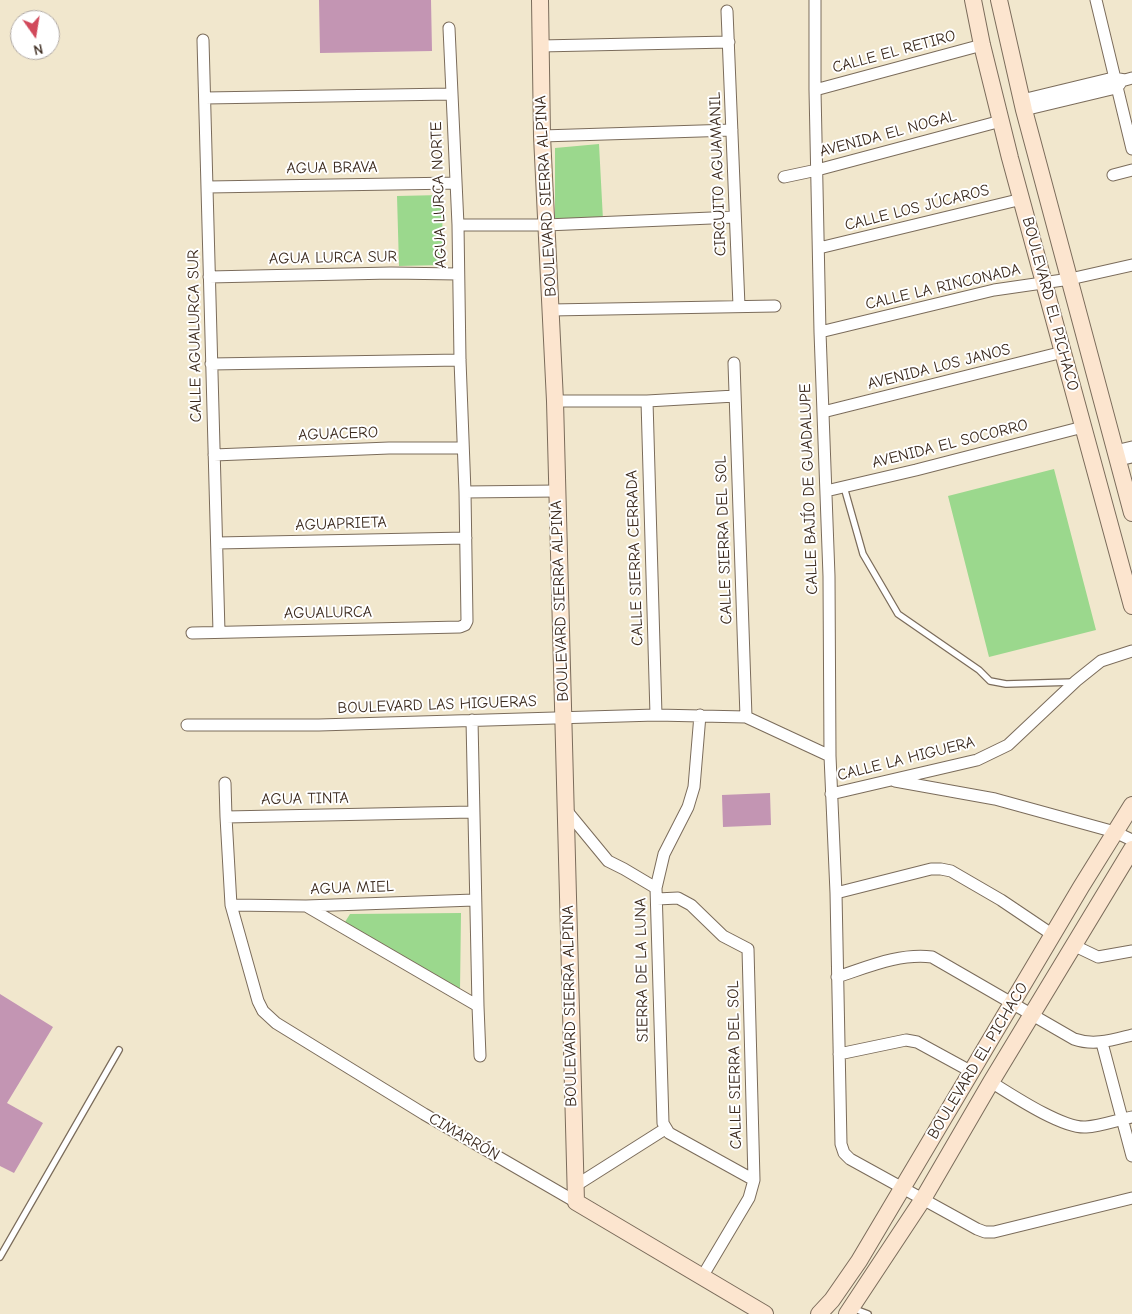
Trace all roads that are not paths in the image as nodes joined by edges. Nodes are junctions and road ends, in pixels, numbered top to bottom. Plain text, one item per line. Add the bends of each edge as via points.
1 (540, 0) edge
2 (814, 0) edge
3 (973, 0) edge
4 (999, 0) edge
5 (1096, 0) edge
6 (727, 11) dead end
7 (449, 28) dead end
8 (203, 40) dead end
9 (729, 42) junction
10 (982, 45) junction
11 (540, 46) junction
12 (1129, 79) edge
13 (1115, 83) junction
14 (815, 90) junction
15 (451, 94) junction
16 (205, 98) junction
17 (1023, 105) junction
18 (1001, 121) junction
19 (732, 130) junction
20 (542, 136) junction
21 (1132, 149) edge
22 (817, 170) junction
23 (1132, 170) edge
24 (1114, 175) dead end
25 (784, 177) dead end
26 (456, 183) junction
27 (208, 187) junction
28 (1022, 199) junction
29 (735, 217) junction
30 (458, 225) junction
31 (546, 225) junction
32 (819, 248) junction
33 (1132, 265) edge
34 (458, 274) junction
35 (209, 277) junction
36 (1070, 279) junction
37 (1044, 282) junction
38 (738, 306) junction
39 (774, 306) dead end
40 (551, 310) junction
41 (820, 332) junction
42 (1062, 352) junction
43 (460, 360) junction
44 (734, 363) dead end
45 (211, 364) junction
46 (735, 396) junction
47 (555, 401) junction
48 (647, 401) junction
49 (823, 412) junction
50 (1083, 427) junction
51 (1132, 446) edge
52 (463, 448) junction
53 (214, 454) junction
54 (1122, 456) edge
55 (844, 487) junction
56 (557, 491) junction
57 (465, 492) junction
58 (826, 492) junction
59 (1132, 513) edge
60 (466, 538) junction
61 (217, 543) junction
62 (1132, 606) edge
63 (465, 626) joint
64 (219, 632) junction
65 (192, 633) dead end
66 (1132, 651) edge
67 (1076, 682) junction
68 (656, 715) junction
69 (700, 715) junction
70 (746, 716) junction
71 (563, 718) junction
72 (472, 720) junction
73 (187, 725) dead end
74 (830, 756) junction
75 (888, 780) junction
76 (225, 783) dead end
77 (831, 794) junction
78 (1132, 805) edge
79 (566, 810) junction
80 (472, 812) junction
81 (226, 817) junction
82 (1115, 832) junction
83 (1132, 840) edge
84 (1132, 849) edge
85 (1126, 867) edge
86 (656, 893) junction
87 (836, 893) junction
88 (474, 900) junction
89 (231, 905) junction
90 (306, 906) junction
91 (1053, 935) junction
92 (1075, 946) junction
93 (1132, 951) edge
94 (837, 977) junction
95 (1012, 1003) junction
96 (478, 1006) junction
97 (1032, 1016) junction
98 (1132, 1035) edge
99 (1102, 1043) junction
100 (119, 1050) dead end
101 (839, 1054) junction
102 (480, 1056) dead end
103 (972, 1072) junction
104 (991, 1082) junction
105 (1127, 1118) edge
106 (665, 1129) junction
107 (1132, 1156) edge
108 (754, 1180) junction
109 (902, 1188) junction
110 (576, 1194) junction
111 (1132, 1198) edge
112 (923, 1199) junction
113 (0, 1257) edge
114 (702, 1277) junction
115 (849, 1311) edge
116 (765, 1314) edge
117 (819, 1314) edge
118 (868, 1314) edge

1 - 11 street, BOULEVARD SIERRA ALPINA
2 - 14 street, CALLE BAJÍO DE GUADALUPE
3 - 10 street, BOULEVARD EL PICHACO
4 - 17 street, BOULEVARD EL PICHACO
5 - 13 street
6 - 9 street, CIRCUITO AGUAMANIL
7 - 15 street, AGUA LURCA NORTE
8 - 16 street, CALLE AGUALURCA SUR
9 - 11 street
9 - 19 street, CIRCUITO AGUAMANIL
10 - 14 street, CALLE EL RETIRO
10 - 18 street, BOULEVARD EL PICHACO
11 - 20 street, BOULEVARD SIERRA ALPINA
12 - 13 street
13 - 17 street
13 - 21 street
14 - 22 street, CALLE BAJÍO DE GUADALUPE
15 - 16 street
15 - 26 street, AGUA LURCA NORTE
16 - 27 street, CALLE AGUALURCA SUR
17 - 36 street, BOULEVARD EL PICHACO
18 - 22 street, AVENIDA EL NOGAL
18 - 28 street, BOULEVARD EL PICHACO
19 - 20 street
19 - 29 street, CIRCUITO AGUAMANIL
20 - 31 street, BOULEVARD SIERRA ALPINA
22 - 25 street, AVENIDA EL NOGAL
22 - 32 street, CALLE BAJÍO DE GUADALUPE
23 - 24 street
26 - 27 street, AGUA BRAVA
26 - 30 street, AGUA LURCA NORTE
27 - 35 street, CALLE AGUALURCA SUR
28 - 32 street, CALLE LOS JÚCAROS
28 - 37 street, BOULEVARD EL PICHACO
29 - 31 street
29 - 38 street, CIRCUITO AGUAMANIL
30 - 31 street
30 - 34 street, AGUA LURCA NORTE
31 - 40 street, BOULEVARD SIERRA ALPINA
32 - 41 street, CALLE BAJÍO DE GUADALUPE
33 - 36 street, CALLE LA RINCONADA
34 - 35 street, AGUA LURCA SUR
34 - 43 street, AGUA LURCA NORTE
35 - 45 street, CALLE AGUALURCA SUR
36 - 37 street, CALLE LA RINCONADA
36 - 54 street, BOULEVARD EL PICHACO
37 - 41 street, CALLE LA RINCONADA via 994,290
37 - 42 street, BOULEVARD EL PICHACO
38 - 39 street
38 - 40 street
40 - 47 street, BOULEVARD SIERRA ALPINA
41 - 49 street, CALLE BAJÍO DE GUADALUPE
42 - 49 street, AVENIDA LOS JANOS
42 - 50 street, BOULEVARD EL PICHACO
43 - 45 street
43 - 52 street, AGUA LURCA NORTE
44 - 46 street, CALLE SIERRA DEL SOL
45 - 53 street, CALLE AGUALURCA SUR
46 - 48 street
46 - 70 street, CALLE SIERRA DEL SOL
47 - 48 street
47 - 56 street, BOULEVARD SIERRA ALPINA
48 - 68 street, CALLE SIERRA CERRADA
49 - 58 street, CALLE BAJÍO DE GUADALUPE
50 - 55 street, AVENIDA EL SOCORRO
50 - 62 street, BOULEVARD EL PICHACO
51 - 54 street
52 - 53 street, AGUACERO
52 - 57 street, AGUA LURCA NORTE
53 - 61 street, CALLE AGUALURCA SUR
54 - 59 street, BOULEVARD EL PICHACO
55 - 58 street, AVENIDA EL SOCORRO
55 - 67 lane via 863,554 898,614 980,670 990,681 1006,684
56 - 57 street
56 - 71 street, BOULEVARD SIERRA ALPINA
57 - 60 street, AGUA LURCA NORTE
58 - 74 street, CALLE BAJÍO DE GUADALUPE via 830,576
60 - 61 street, AGUAPRIETA
60 - 63 street, AGUA LURCA NORTE
61 - 64 street, CALLE AGUALURCA SUR
63 - 64 street, AGUALURCA
64 - 65 street, AGUALURCA
66 - 67 street, CALLE LA HIGUERA via 1102,661
67 - 75 street, CALLE LA HIGUERA via 1008,745 978,760
68 - 69 street, BOULEVARD LAS HIGUERAS
68 - 71 street, BOULEVARD LAS HIGUERAS
69 - 70 street, BOULEVARD LAS HIGUERAS
69 - 86 street, SIERRA DE LA LUNA via 693,792 664,854
70 - 74 street, BOULEVARD LAS HIGUERAS
71 - 72 street, BOULEVARD LAS HIGUERAS
71 - 79 street, BOULEVARD SIERRA ALPINA
72 - 73 street, BOULEVARD LAS HIGUERAS
72 - 80 street
74 - 77 street, CALLE BAJÍO DE GUADALUPE
75 - 77 street, CALLE LA HIGUERA
75 - 82 street via 995,799
76 - 81 street
77 - 87 street, CALLE BAJÍO DE GUADALUPE
78 - 82 street, BOULEVARD EL PICHACO
79 - 86 street via 608,861
79 - 110 street, BOULEVARD SIERRA ALPINA
80 - 81 street, AGUA TINTA
80 - 88 street
81 - 89 street
82 - 83 street
82 - 91 street, BOULEVARD EL PICHACO
84 - 85 street, BOULEVARD EL PICHACO
85 - 92 street, BOULEVARD EL PICHACO
86 - 106 street, SIERRA DE LA LUNA
86 - 108 street, CALLE SIERRA DEL SOL via 691,905 723,936 748,949
87 - 91 street via 941,869 1001,900
87 - 94 street, CALLE BAJÍO DE GUADALUPE
88 - 90 street, AGUA MIEL
88 - 96 street
89 - 90 street, AGUA MIEL
89 - 110 street, CIMARRÓN via 258,1001 276,1023 424,1114
90 - 96 street
91 - 95 street, BOULEVARD EL PICHACO
92 - 93 street via 1098,957
92 - 97 street, BOULEVARD EL PICHACO
94 - 95 street via 898,958 932,957
94 - 101 street, CALLE BAJÍO DE GUADALUPE
95 - 97 street
95 - 103 street, BOULEVARD EL PICHACO
96 - 102 street
97 - 99 street via 1084,1043
97 - 104 street, BOULEVARD EL PICHACO
98 - 99 street
99 - 105 street
100 - 113 lane
101 - 103 street via 906,1040 917,1042
101 - 109 street, CALLE BAJÍO DE GUADALUPE via 841,1144 844,1152 850,1159
103 - 109 street, BOULEVARD EL PICHACO
104 - 105 street via 1075,1127 1086,1128
104 - 112 street, BOULEVARD EL PICHACO
105 - 107 street
106 - 108 street
106 - 110 street
108 - 114 street via 749,1198
109 - 112 street
109 - 117 street, BOULEVARD EL PICHACO via 859,1261
110 - 114 street, CIMARRÓN
111 - 112 street via 994,1232 977,1229
112 - 115 street, BOULEVARD EL PICHACO
114 - 116 street, CIMARRÓN
115 - 118 lane

